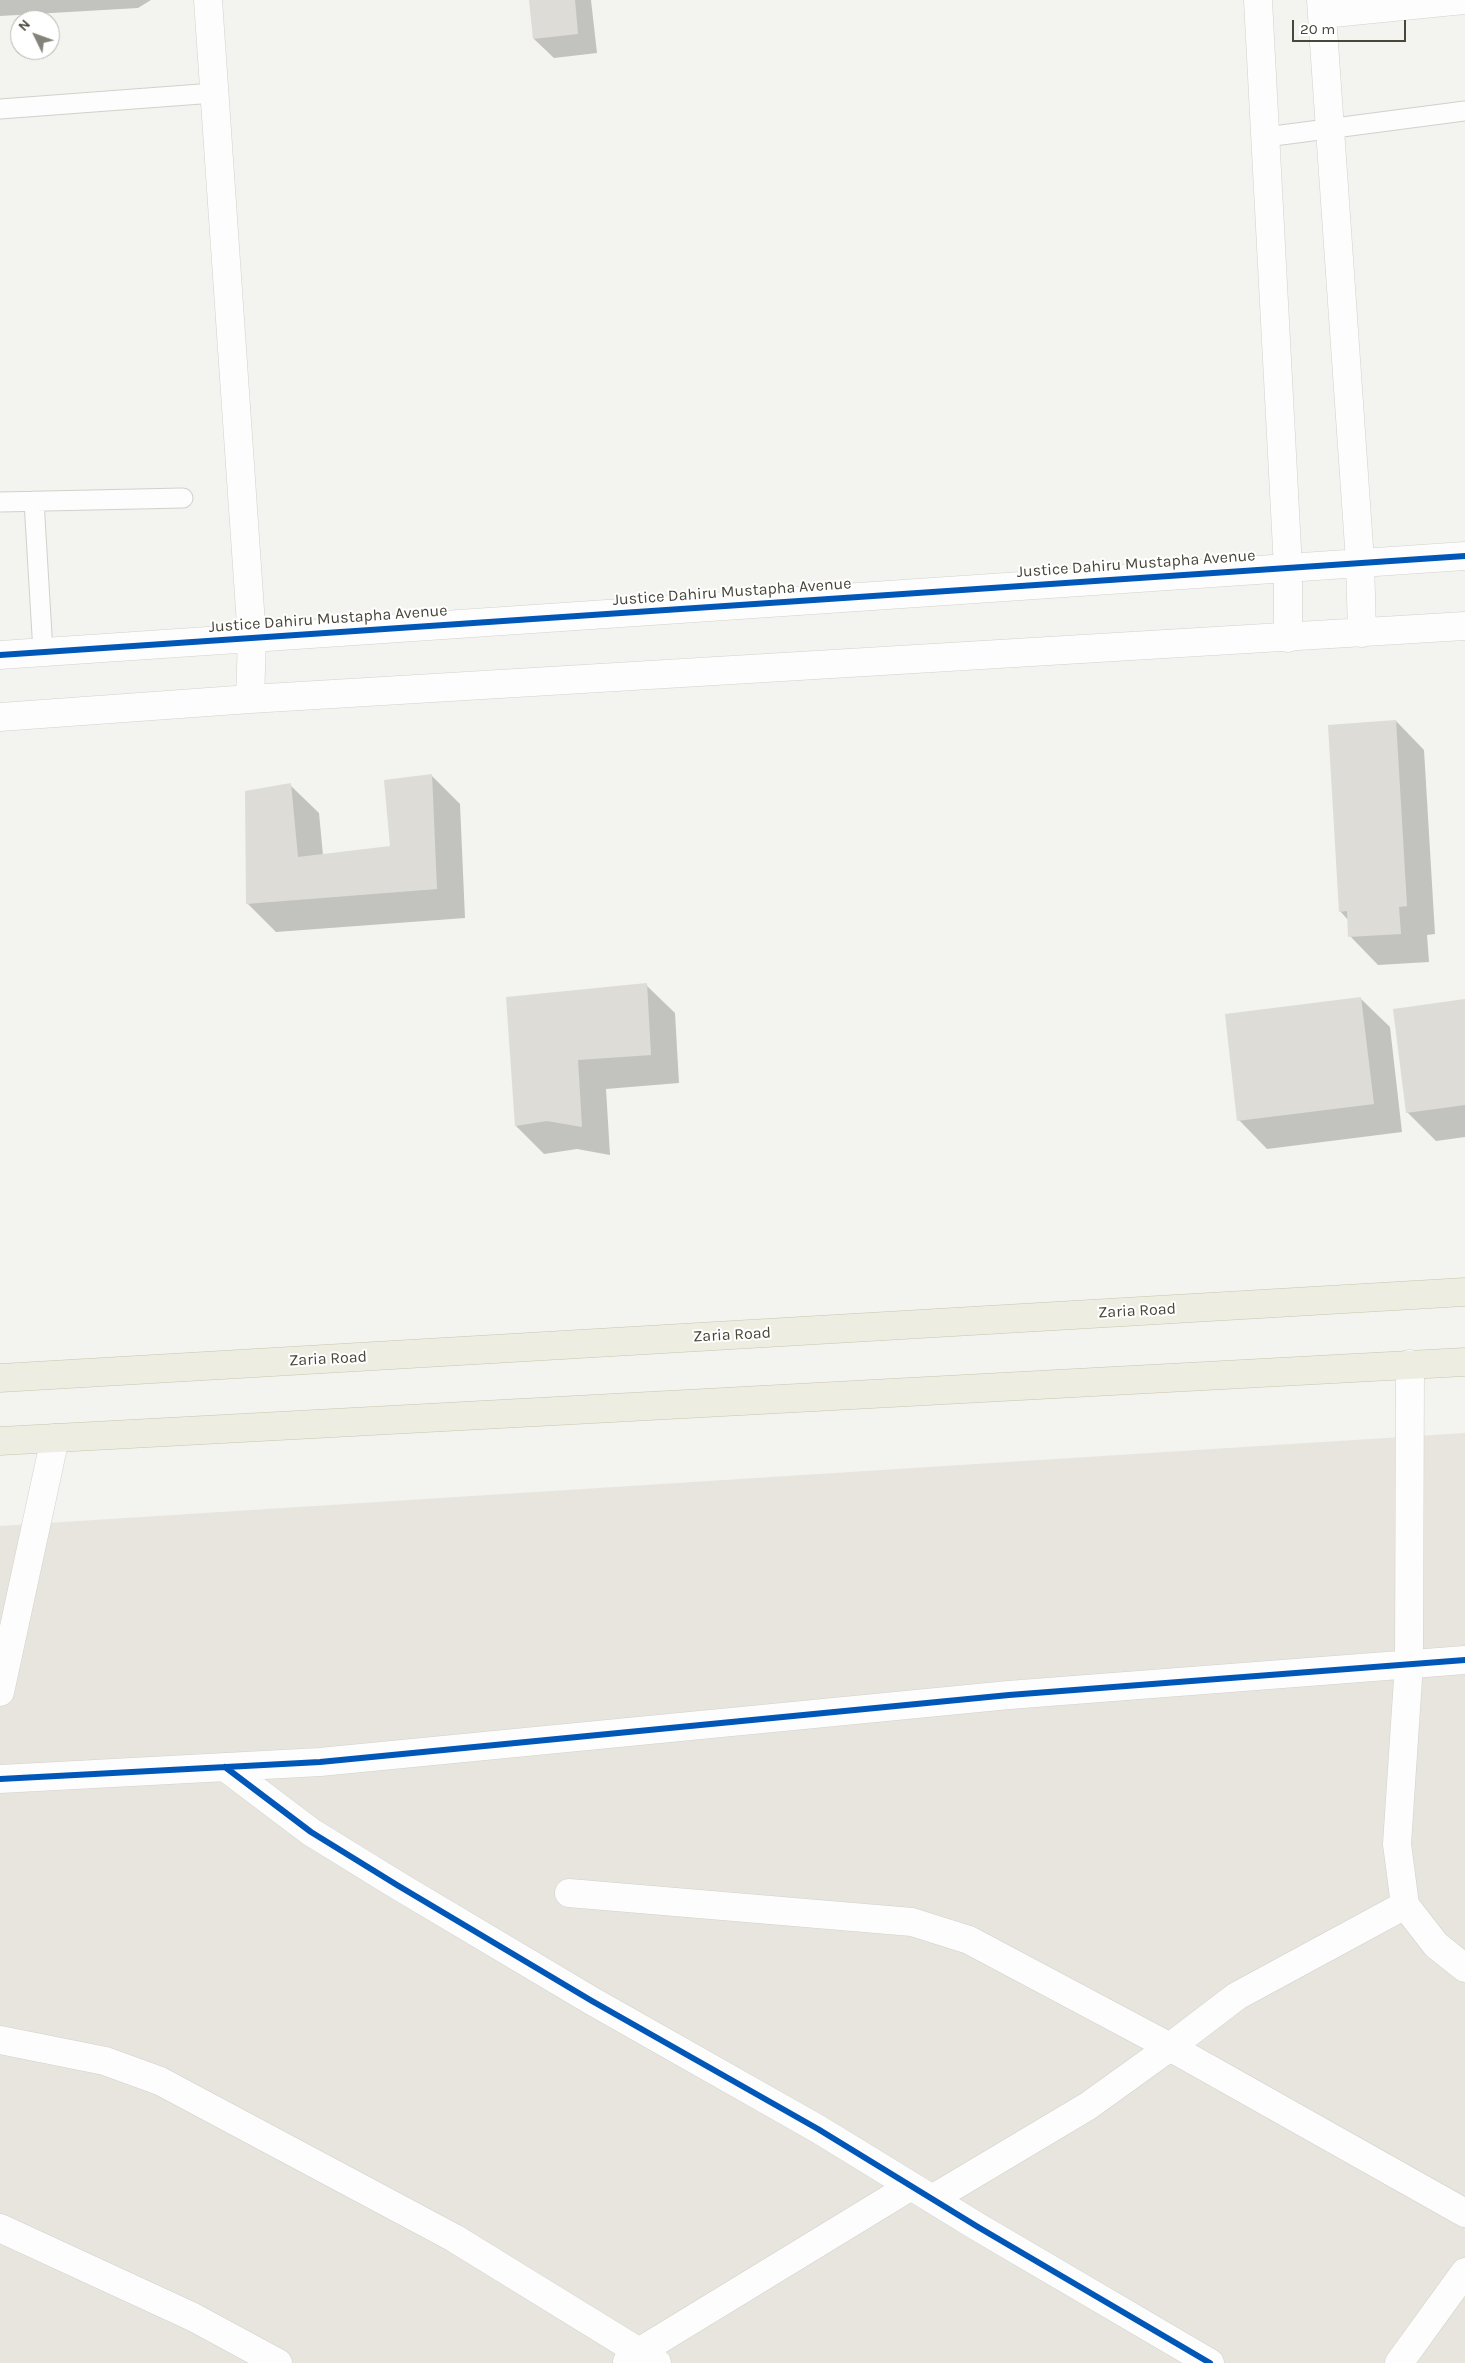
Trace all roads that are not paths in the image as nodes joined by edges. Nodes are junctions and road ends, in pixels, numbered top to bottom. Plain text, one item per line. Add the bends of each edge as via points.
1 (208, 0) edge
2 (1258, 0) edge
3 (1465, 0) edge
4 (1322, 7) edge
5 (214, 93) junction
6 (0, 109) edge
7 (1465, 111) edge
8 (1330, 128) junction
9 (1266, 137) junction
10 (183, 498) dead end
11 (34, 501) junction
12 (0, 502) edge
13 (1465, 556) edge
14 (1360, 561) junction
15 (1288, 568) junction
16 (1465, 626) edge
17 (1362, 633) junction
18 (1288, 638) junction
19 (252, 639) junction
20 (43, 652) junction
21 (0, 655) edge
22 (250, 699) junction
23 (0, 717) edge
24 (1465, 1292) edge
25 (1465, 1362) edge
26 (1410, 1364) junction
27 (0, 1378) edge
28 (55, 1438) junction
29 (0, 1441) edge
30 (1465, 1660) edge
31 (1409, 1664) junction
32 (0, 1692) edge
33 (226, 1767) junction
34 (0, 1779) edge
35 (569, 1893) dead end
36 (1406, 1905) junction
37 (1465, 1968) edge
38 (0, 2040) edge
39 (1170, 2047) junction
40 (921, 2192) junction
41 (1465, 2213) edge
42 (0, 2228) edge
43 (1465, 2272) edge
44 (640, 2359) edge
45 (278, 2363) edge
46 (1210, 2363) edge
47 (1400, 2363) edge

1 - 5 street
2 - 9 street
3 - 4 street
4 - 8 street
5 - 6 lane
5 - 19 street
7 - 8 lane
8 - 9 lane
8 - 14 street
9 - 15 street
10 - 11 lane
11 - 12 lane
11 - 20 lane
13 - 14 street, Justice Dahiru Mustapha Avenue
14 - 15 street, Justice Dahiru Mustapha Avenue
14 - 17 street
15 - 18 street
15 - 19 street, Justice Dahiru Mustapha Avenue
16 - 17 street
17 - 18 street
18 - 22 street
19 - 20 street, Justice Dahiru Mustapha Avenue
19 - 22 street
20 - 21 street, Justice Dahiru Mustapha Avenue
22 - 23 street
24 - 27 highway, Zaria Road
25 - 26 highway
26 - 28 highway
26 - 31 street
28 - 29 highway
28 - 32 street
30 - 31 street
31 - 33 street via 1009,1695 320,1762
31 - 36 street via 1397,1844
33 - 34 street
33 - 40 street via 311,1832 397,1885
35 - 39 street via 912,1922 969,1940 994,1952
36 - 37 street via 1436,1945
36 - 39 street via 1237,1996
38 - 44 street via 105,2061 160,2081 454,2238
39 - 40 street via 1088,2106
39 - 41 street
40 - 44 street
40 - 46 street
42 - 45 street via 193,2317
43 - 47 street

